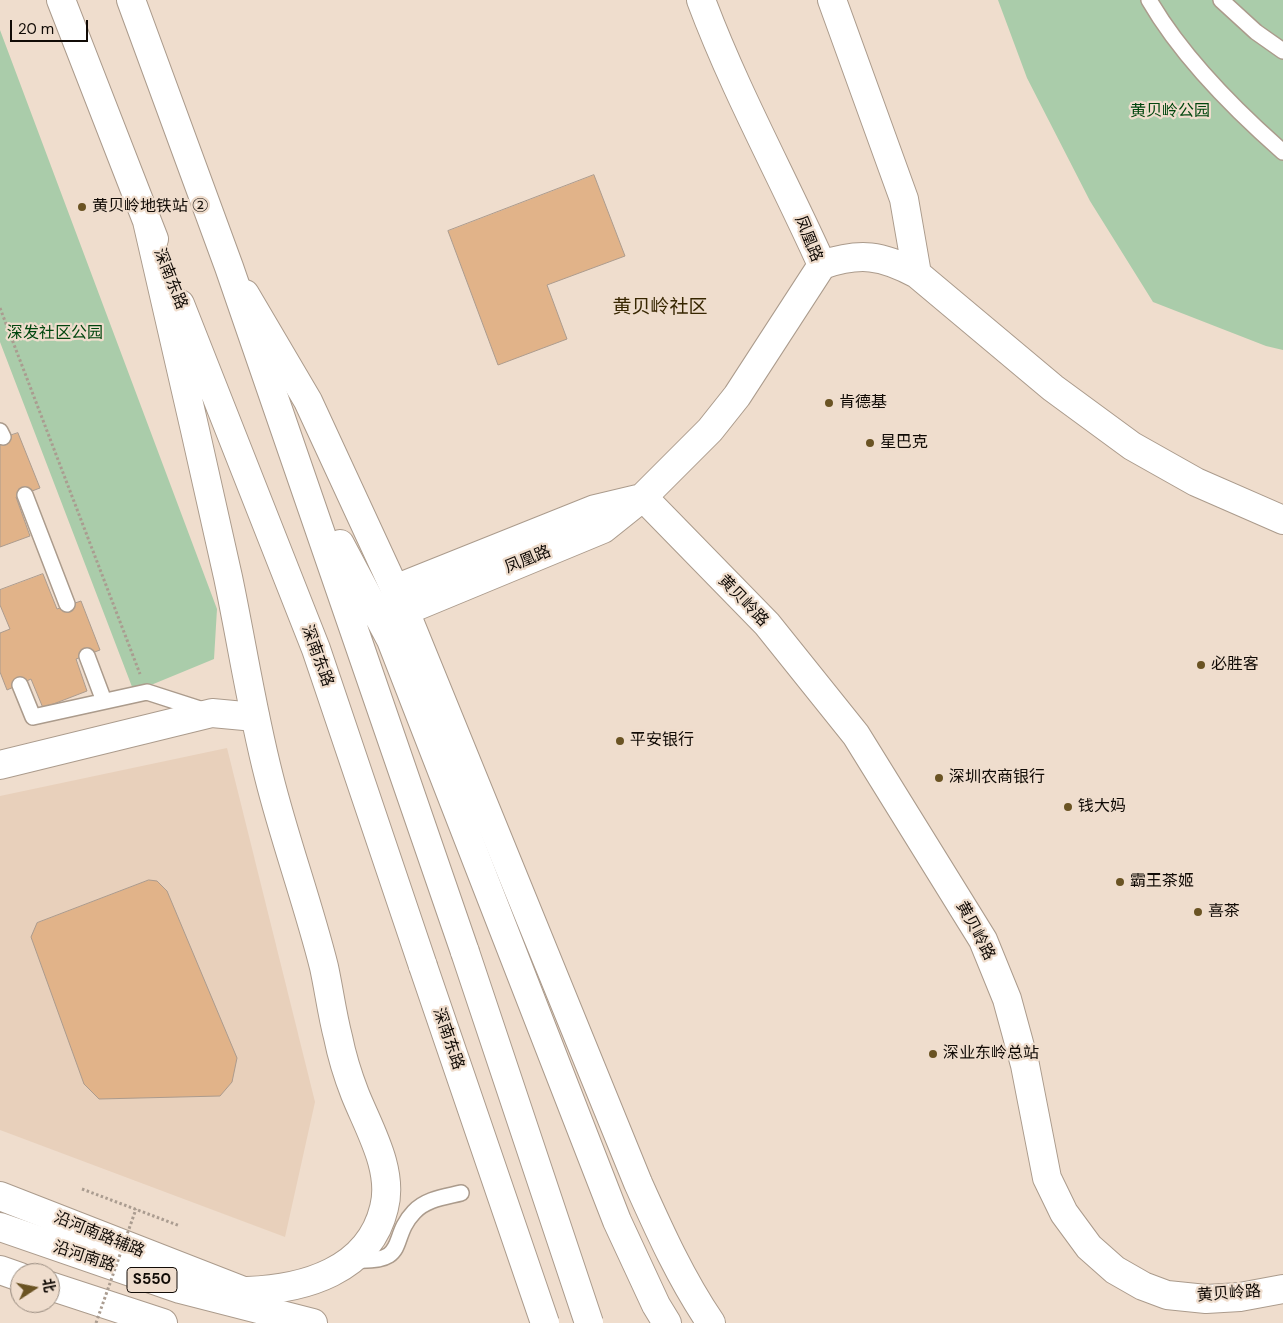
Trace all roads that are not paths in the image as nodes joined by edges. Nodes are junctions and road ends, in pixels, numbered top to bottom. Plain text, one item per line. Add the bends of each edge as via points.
1 (61, 0) edge
2 (131, 0) edge
3 (701, 0) edge
4 (832, 0) edge
5 (1149, 0) edge
6 (1221, 0) edge
7 (1283, 51) edge
8 (1283, 152) edge
9 (147, 221) junction
10 (822, 264) junction
11 (229, 267) junction
12 (917, 274) junction
13 (299, 468) junction
14 (25, 495) dead end
15 (643, 497) junction
16 (1283, 520) edge
17 (400, 600) junction
18 (66, 604) dead end
19 (391, 640) junction
20 (87, 656) dead end
21 (20, 685) dead end
22 (104, 701) junction
23 (212, 713) junction
24 (255, 717) junction
25 (0, 765) edge
26 (461, 1193) dead end
27 (0, 1196) edge
28 (0, 1228) edge
29 (354, 1260) junction
30 (60, 1289) edge
31 (1283, 1289) edge
32 (247, 1291) junction
33 (311, 1322) edge
34 (163, 1323) edge
35 (545, 1323) edge
36 (589, 1323) edge
37 (667, 1323) edge
38 (711, 1323) edge

1 - 9 main road, 深南东路
2 - 11 main road
3 - 10 main road, 凤凰路 via 746,110
4 - 12 main road via 904,200
5 - 8 lane via 1165,26 1244,118
6 - 7 lane
9 - 24 main road via 228,578
9 - 35 main road, 深南东路, bridge via 316,649
10 - 12 main road via 847,256 874,258 897,263
10 - 15 main road, 凤凰路 via 736,396 697,444
11 - 13 main road
11 - 17 main road via 308,401
12 - 16 main road via 1053,388 1132,446 1196,482
13 - 19 main road
13 - 36 main road, bridge
14 - 18 lane
15 - 17 main road, 凤凰路 via 603,529
15 - 31 main road, 黄贝岭路 via 767,624 856,735 983,940 1007,999 1025,1065 1047,1178 1064,1213 1090,1246 1115,1270 1167,1295 1214,1299
17 - 19 main road via 392,623
17 - 38 main road via 623,1160 690,1292
19 - 37 main road via 617,1221
20 - 22 lane
21 - 22 lane via 33,717
22 - 23 lane via 147,692
23 - 24 main road
23 - 25 main road
24 - 29 main road via 291,859 324,966 345,1066 385,1176 387,1189 377,1229
26 - 29 lane via 419,1207 410,1217 396,1247 387,1256
27 - 32 main road, 沿河南路辅路
28 - 33 main road, 沿河南路 / S550 via 180,1289
29 - 32 main road via 302,1284
30 - 34 main road
32 - 33 main road, 沿河南路辅路

